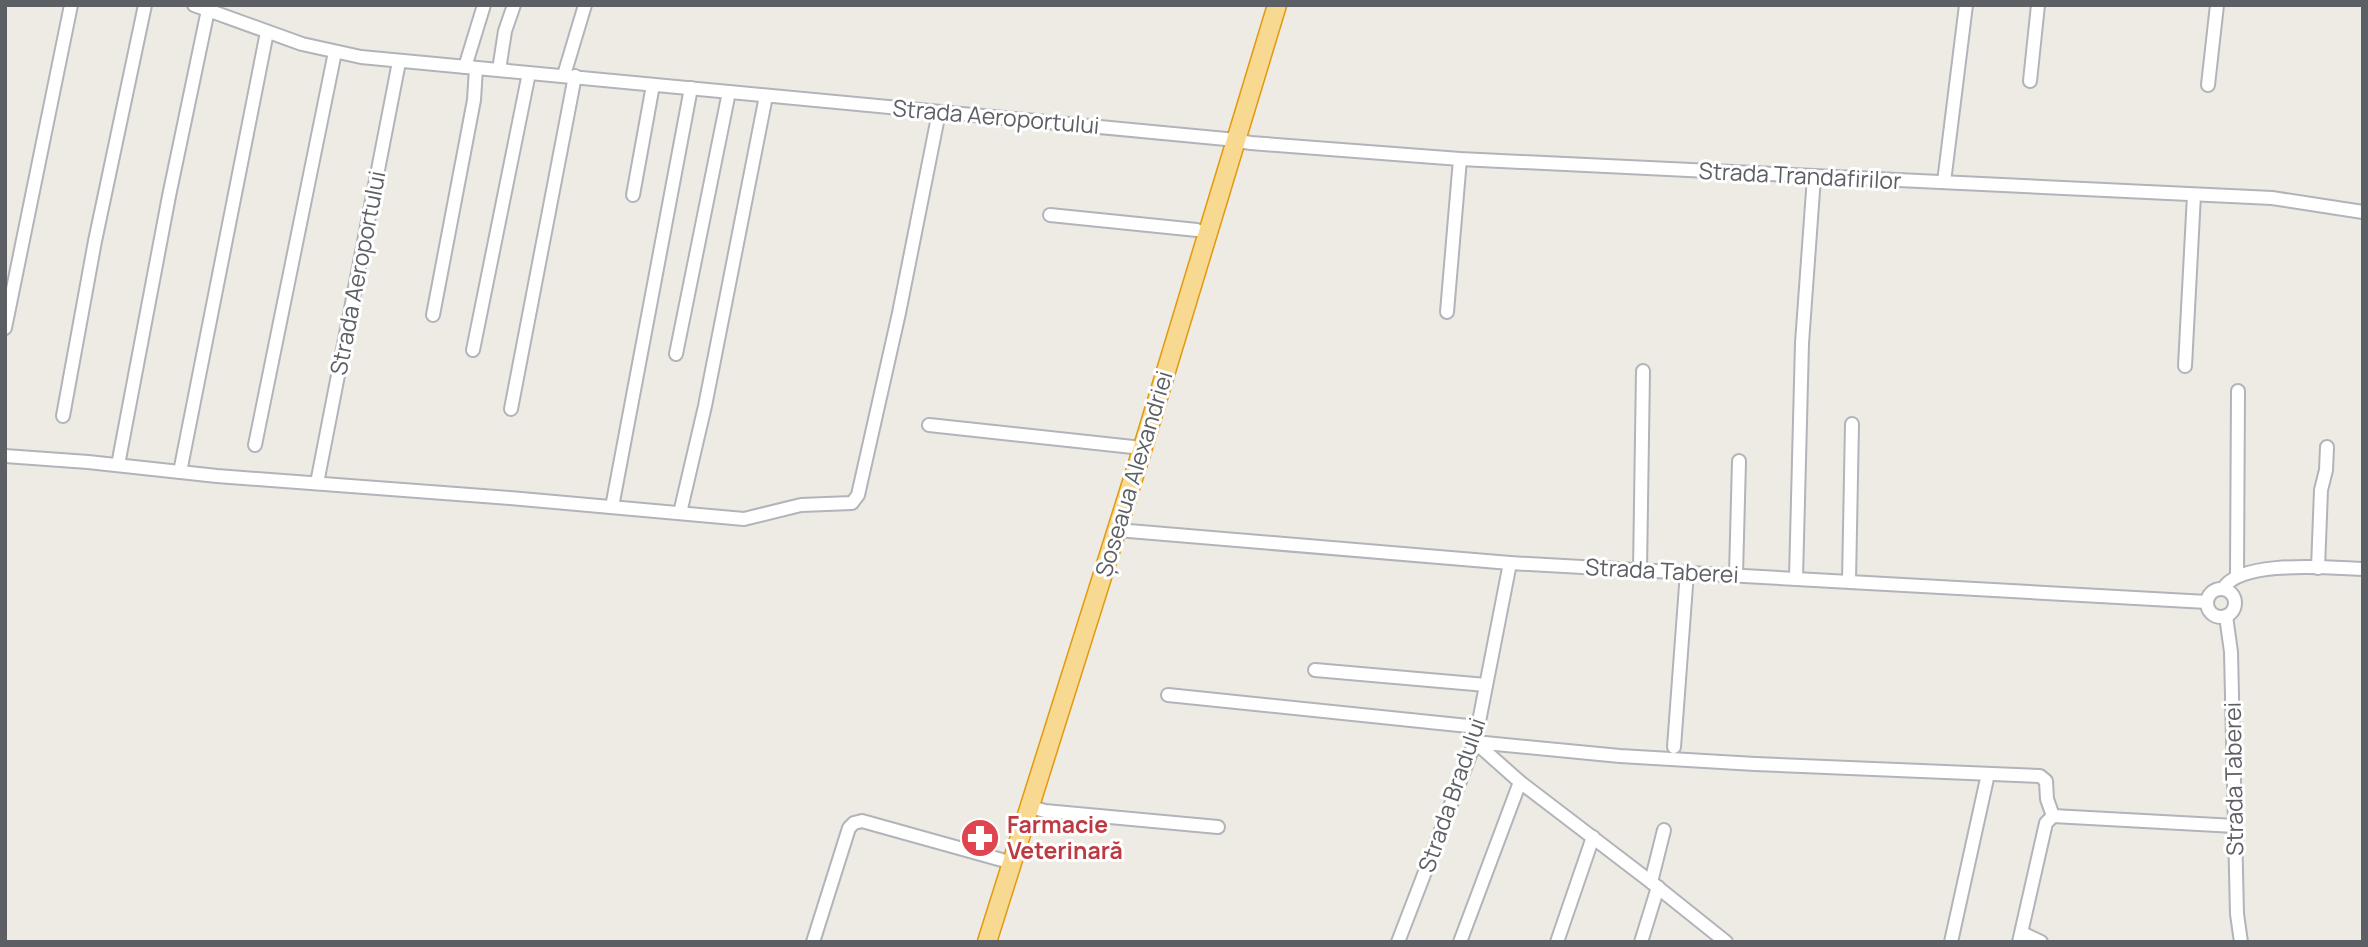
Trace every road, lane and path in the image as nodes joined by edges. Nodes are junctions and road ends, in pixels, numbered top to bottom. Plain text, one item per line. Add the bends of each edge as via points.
1 (71, 5) edge
2 (145, 5) edge
3 (194, 5) edge
4 (484, 5) edge
5 (514, 5) edge
6 (585, 5) edge
7 (1266, 5) edge
8 (1277, 5) edge
9 (1966, 5) edge
10 (2038, 5) edge
11 (2217, 5) edge
12 (208, 10) junction
13 (267, 32) junction
14 (335, 52) junction
15 (399, 62) junction
16 (470, 68) junction
17 (499, 70) junction
18 (529, 73) junction
19 (569, 76) junction
20 (2030, 81) dead end
21 (653, 85) junction
22 (2208, 85) dead end
23 (691, 88) junction
24 (729, 92) junction
25 (766, 96) junction
26 (939, 112) junction
27 (1231, 140) junction
28 (1460, 159) junction
29 (1814, 177) junction
30 (1944, 182) junction
31 (2194, 194) junction
32 (633, 195) dead end
33 (2363, 212) edge
34 (1050, 215) dead end
35 (1197, 230) junction
36 (1447, 313) dead end
37 (433, 315) dead end
38 (5, 328) edge
39 (473, 350) dead end
40 (676, 354) dead end
41 (2185, 366) dead end
42 (1643, 371) dead end
43 (1650, 388) dead end
44 (2238, 391) dead end
45 (511, 409) dead end
46 (63, 416) dead end
47 (1852, 424) dead end
48 (929, 425) dead end
49 (255, 445) dead end
50 (1133, 447) junction
51 (2327, 447) dead end
52 (5, 456) edge
53 (1739, 461) dead end
54 (118, 465) junction
55 (180, 472) junction
56 (317, 484) junction
57 (611, 507) junction
58 (680, 513) junction
59 (1117, 530) junction
60 (1510, 563) junction
61 (2318, 568) junction
62 (2363, 569) edge
63 (1643, 571) junction
64 (1687, 572) junction
65 (1736, 575) junction
66 (2237, 575) junction
67 (1796, 578) junction
68 (1849, 581) junction
69 (2223, 589) junction
70 (2207, 602) junction
71 (2226, 616) junction
72 (1315, 670) dead end
73 (1486, 685) junction
74 (1168, 695) dead end
75 (1478, 727) junction
76 (1475, 742) junction
77 (1674, 747) dead end
78 (1988, 774) junction
79 (1520, 782) junction
80 (1031, 807) junction
81 (2053, 816) junction
82 (2235, 826) junction
83 (1218, 827) dead end
84 (1664, 830) dead end
85 (1593, 837) junction
86 (1002, 860) junction
87 (1655, 884) junction
88 (2020, 937) edge
89 (1719, 939) edge
90 (987, 941) edge
91 (813, 942) edge
92 (1398, 942) edge
93 (1460, 942) edge
94 (1557, 942) edge
95 (1641, 942) edge
96 (1951, 942) edge
97 (2041, 942) edge
98 (2241, 942) edge

1 - 38 street
2 - 46 street
3 - 12 street, Strada Aeroportului
4 - 16 street
5 - 17 street
6 - 19 street
7 - 27 highway, Șoseaua Alexandriei
8 - 27 highway, Șoseaua Alexandriei
9 - 30 street
10 - 20 street
11 - 22 street
12 - 13 street, Strada Aeroportului
12 - 54 street
13 - 14 street, Strada Aeroportului
13 - 55 street
14 - 15 street, Strada Aeroportului
14 - 49 street
15 - 16 street, Strada Aeroportului
15 - 56 street, Strada Aeroportului
16 - 17 street, Strada Aeroportului
16 - 37 street via 474,100
17 - 18 street, Strada Aeroportului
18 - 19 street, Strada Aeroportului
18 - 39 street
19 - 21 street, Strada Aeroportului
19 - 45 street
21 - 23 street, Strada Aeroportului
21 - 32 street
23 - 24 street, Strada Aeroportului
23 - 57 street
24 - 25 street, Strada Aeroportului
24 - 40 street
25 - 26 street, Strada Aeroportului
25 - 58 street
26 - 27 street, Strada Aeroportului
26 - 58 street via 856,500 801,505 744,519
27 - 28 street, Strada Trandafirilor
27 - 35 highway, Șoseaua Alexandriei
27 - 59 highway, Șoseaua Alexandriei
28 - 29 street, Strada Trandafirilor
28 - 36 street
29 - 30 street, Strada Trandafirilor
29 - 67 street via 1802,343
30 - 31 street, Strada Trandafirilor
31 - 33 street, Strada Trandafirilor via 2272,198
31 - 41 street
34 - 35 street
35 - 50 highway, Șoseaua Alexandriei
42 - 63 street
43 - 63 street
44 - 66 street
47 - 68 street
48 - 50 street
50 - 86 highway, Șoseaua Alexandriei
51 - 61 street
52 - 54 street
53 - 65 street
54 - 55 street
55 - 56 street
56 - 57 street
57 - 58 street
59 - 60 street, Strada Taberei
59 - 80 highway, Șoseaua Alexandriei
60 - 63 street, Strada Taberei
60 - 73 street, Strada Bradului
61 - 62 street
61 - 66 street via 2259,569
63 - 64 street, Strada Taberei
64 - 65 street, Strada Taberei
64 - 77 street
65 - 67 street, Strada Taberei
66 - 69 street
67 - 68 street, Strada Taberei
68 - 70 street, Strada Taberei
69 - 70 street via 2212,592
69 - 71 street, Strada Taberei via 2234,599
70 - 71 street via 2211,613
71 - 82 street, Strada Taberei
72 - 73 street
73 - 75 street, Strada Bradului
74 - 75 street
75 - 76 street, Strada Bradului
76 - 78 street via 1620,756
76 - 79 street
76 - 92 street, Strada Bradului
78 - 81 street via 2044,778
78 - 96 street
79 - 85 street
79 - 93 street
80 - 83 street
80 - 90 highway, Șoseaua Alexandriei
81 - 82 street
81 - 88 street via 2046,823
82 - 98 street, Strada Taberei
84 - 87 street
85 - 87 street
85 - 94 street
86 - 90 highway, Șoseaua Alexandriei
86 - 91 street via 854,822
87 - 89 street
87 - 95 street
88 - 97 street

